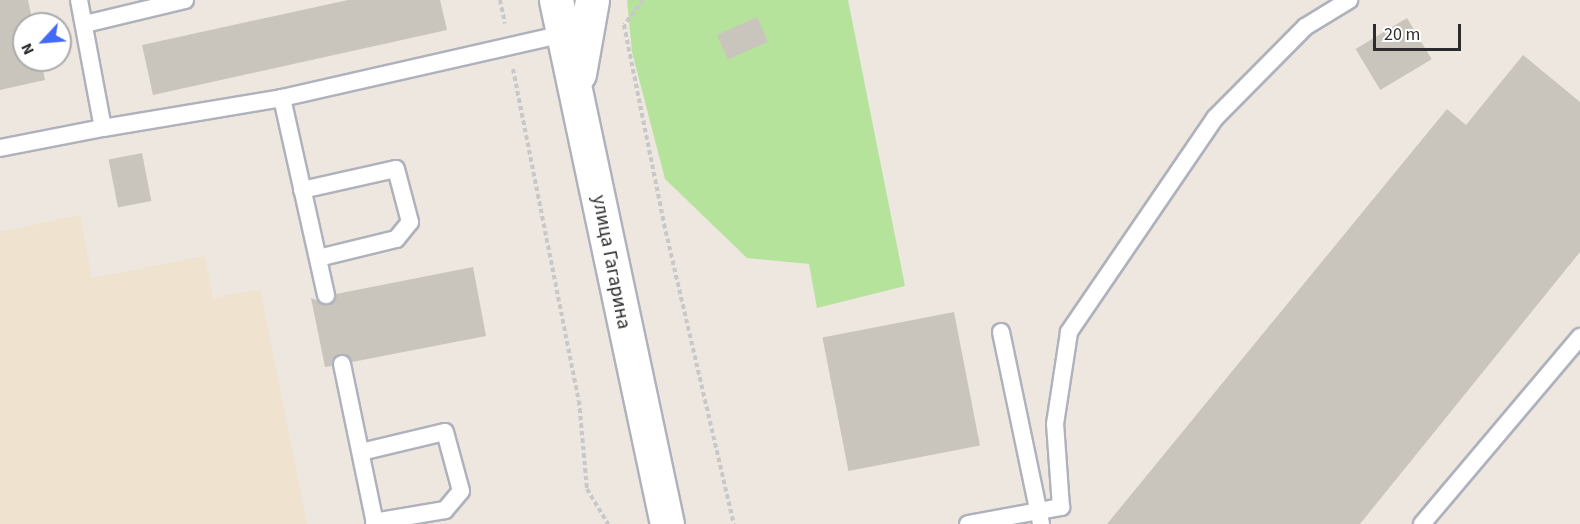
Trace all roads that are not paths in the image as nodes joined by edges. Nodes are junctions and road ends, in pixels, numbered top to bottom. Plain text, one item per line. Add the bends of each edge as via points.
1 (79, 0) edge
2 (185, 0) edge
3 (556, 0) edge
4 (592, 0) edge
5 (1349, 0) edge
6 (85, 24) junction
7 (563, 34) junction
8 (576, 87) junction
9 (282, 98) junction
10 (103, 128) junction
11 (0, 148) edge
12 (302, 189) junction
13 (318, 258) junction
14 (327, 296) dead end
15 (1001, 332) dead end
16 (1580, 337) edge
17 (342, 364) dead end
18 (361, 452) junction
19 (1039, 518) edge
20 (375, 523) edge
21 (667, 524) edge
22 (968, 524) edge
23 (1422, 524) edge

1 - 6 lane
2 - 6 lane
3 - 7 main road, улица Гагарина
4 - 8 main road
5 - 19 lane via 1305,27 1215,118 1069,332 1055,424 1061,507
6 - 10 lane
7 - 8 main road, улица Гагарина
7 - 9 lane
8 - 21 main road, улица Гагарина
9 - 10 lane
9 - 12 lane
10 - 11 lane
12 - 13 lane
12 - 13 lane via 396,168 410,222 396,238
13 - 14 lane
15 - 19 lane
16 - 23 lane
17 - 18 lane
18 - 20 lane
18 - 20 lane via 445,432 461,491 444,510
19 - 22 lane

